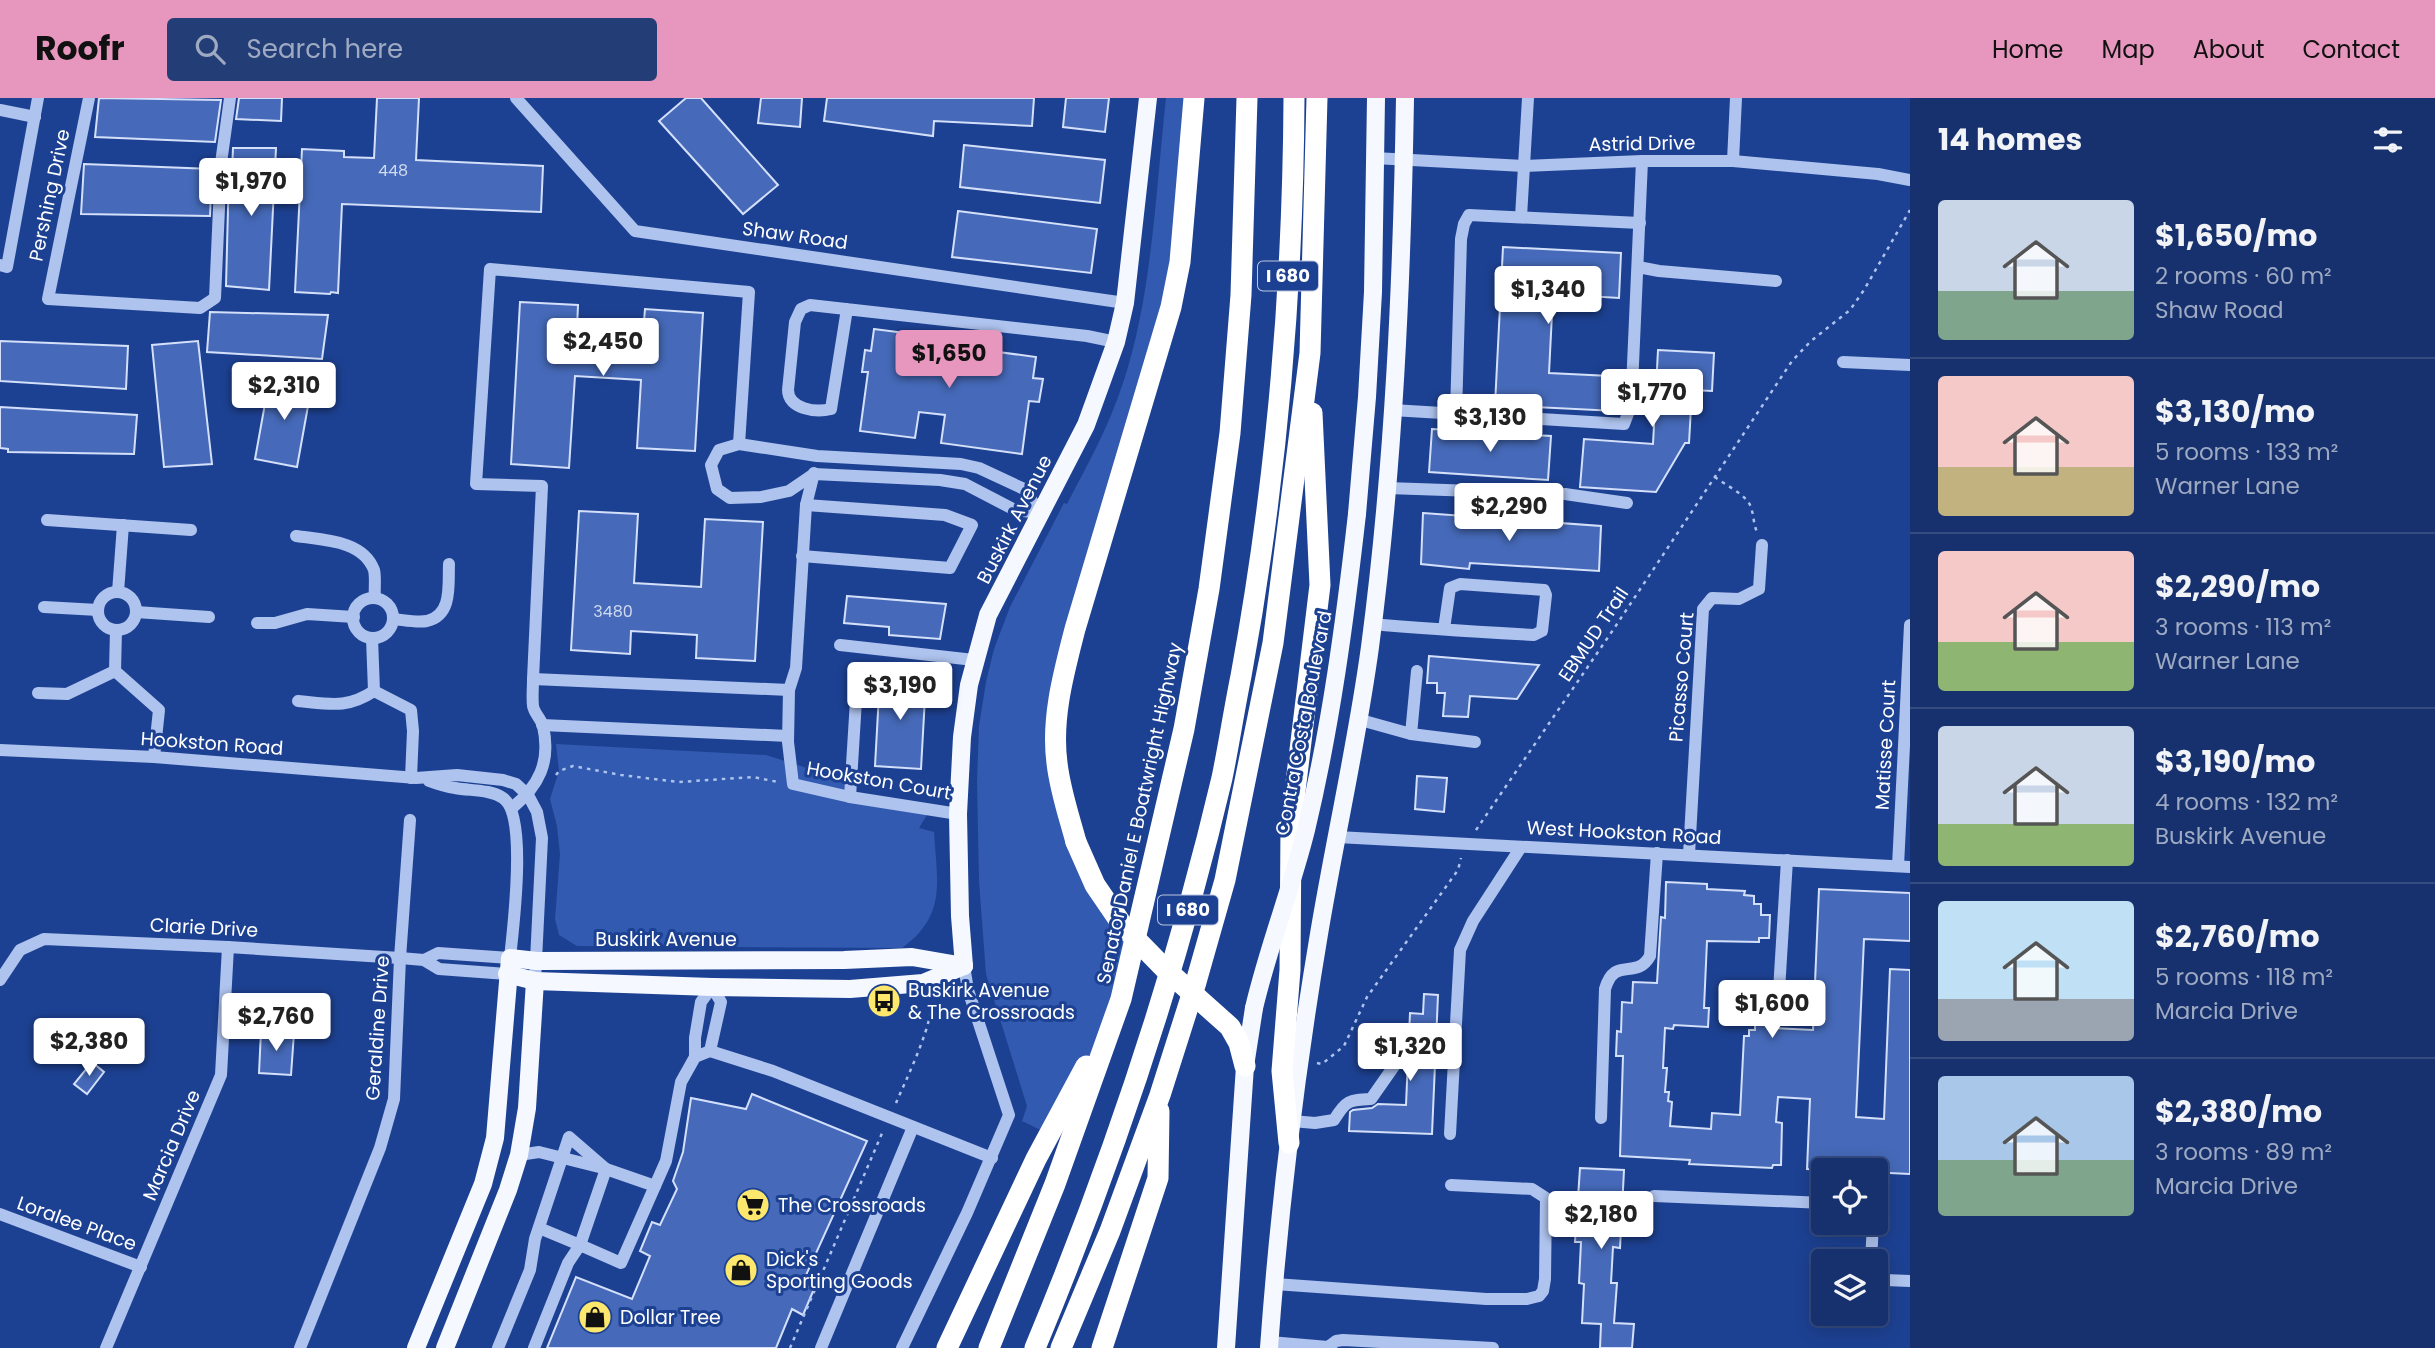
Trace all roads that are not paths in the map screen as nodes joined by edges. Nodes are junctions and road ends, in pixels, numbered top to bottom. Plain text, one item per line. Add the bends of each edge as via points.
1 (38, 98) edge
2 (89, 98) edge
3 (230, 98) edge
4 (516, 98) edge
5 (1148, 98) edge
6 (1194, 98) edge
7 (1247, 98) edge
8 (1294, 98) edge
9 (1317, 98) edge
10 (1376, 98) edge
11 (1405, 98) edge
12 (1528, 98) edge
13 (1736, 98) edge
14 (0, 110) edge
15 (34, 117) junction
16 (1374, 158) junction
17 (1404, 160) junction
18 (1642, 161) junction
19 (1733, 161) junction
20 (1524, 166) junction
21 (1910, 180) edge
22 (1521, 217) junction
23 (1640, 223) junction
24 (0, 265) edge
25 (1638, 267) junction
26 (1776, 281) dead end
27 (1125, 303) junction
28 (847, 309) junction
29 (1116, 342) junction
30 (1310, 353) junction
31 (1843, 362) dead end
32 (1910, 365) edge
33 (1392, 410) junction
34 (1456, 414) junction
35 (739, 444) junction
36 (817, 456) junction
37 (814, 474) junction
38 (1387, 488) junction
39 (1627, 503) dead end
40 (806, 505) junction
41 (1040, 513) junction
42 (47, 520) dead end
43 (123, 525) junction
44 (191, 530) dead end
45 (296, 536) dead end
46 (1762, 545) road end
47 (803, 556) junction
48 (449, 564) dead end
49 (118, 592) junction
50 (375, 598) junction
51 (44, 607) dead end
52 (98, 610) junction
53 (136, 612) junction
54 (209, 617) dead end
55 (354, 617) junction
56 (393, 619) junction
57 (257, 624) dead end
58 (1373, 624) junction
59 (1910, 625) edge
60 (1444, 629) junction
61 (116, 630) junction
62 (372, 638) junction
63 (840, 645) dead end
64 (974, 660) junction
65 (115, 671) junction
66 (1417, 671) dead end
67 (533, 679) junction
68 (857, 684) dead end
69 (789, 690) junction
70 (374, 691) junction
71 (38, 693) dead end
72 (298, 701) dead end
73 (1357, 719) junction
74 (542, 725) junction
75 (1411, 734) junction
76 (788, 736) junction
77 (1475, 742) dead end
78 (0, 750) edge
79 (155, 757) junction
80 (416, 778) junction
81 (528, 795) junction
82 (850, 797) junction
83 (512, 808) junction
84 (958, 814) junction
85 (410, 820) dead end
86 (1337, 837) junction
87 (1521, 847) junction
88 (1657, 853) junction
89 (1689, 854) junction
90 (1787, 860) junction
91 (1904, 867) edge
92 (228, 947) junction
93 (400, 958) junction
94 (537, 961) junction
95 (508, 966) junction
96 (964, 966) junction
97 (0, 980) edge
98 (535, 981) junction
99 (712, 987) junction
100 (1121, 999) junction
101 (1778, 1007) dead end
102 (710, 1051) junction
103 (695, 1057) junction
104 (1399, 1059) dead end
105 (1245, 1066) junction
106 (1160, 1095) junction
107 (1601, 1118) dead end
108 (1292, 1121) junction
109 (913, 1127) junction
110 (1450, 1134) dead end
111 (1289, 1143) junction
112 (519, 1154) junction
113 (562, 1156) junction
114 (992, 1158) junction
115 (606, 1168) junction
116 (1451, 1185) dead end
117 (655, 1186) junction
118 (1654, 1196) dead end
119 (1811, 1202) edge
120 (0, 1214) edge
121 (539, 1228) junction
122 (580, 1245) junction
123 (141, 1267) junction
124 (1888, 1280) edge
125 (1910, 1281) edge
126 (1275, 1284) junction
127 (1270, 1345) edge
128 (1328, 1347) edge
129 (106, 1348) edge
130 (300, 1348) edge
131 (416, 1348) edge
132 (444, 1348) edge
133 (498, 1348) edge
134 (534, 1348) edge
135 (821, 1348) edge
136 (902, 1348) edge
137 (947, 1348) edge
138 (989, 1348) edge
139 (1035, 1348) edge
140 (1061, 1348) edge
141 (1102, 1348) edge
142 (1226, 1348) edge
143 (1493, 1348) edge

1 - 15 street
2 - 3 street, Pershing Drive via 48,299 200,308 215,298 221,163
4 - 27 street, Shaw Road via 635,231
5 - 27 main road, Buskirk Avenue
6 - 105 highway, bridge via 1180,262 1171,307 1075,629 1060,689 1056,760 1076,842 1095,885 1123,926 1230,1027
7 - 100 highway, Senator Daniel E Boatwright Highway / I 680 via 1241,295 1230,433 1209,589 1184,729
8 - 139 highway, I 680 via 1275,454 1222,776 1190,904 1137,1081
9 - 30 highway, I 680
10 - 16 main road, Contra Costa Boulevard
11 - 17 main road
12 - 20 street
13 - 19 street
14 - 15 street
15 - 24 street via 7,267
16 - 17 street, Astrid Drive
16 - 105 main road, Contra Costa Boulevard, bridge via 1367,397 1336,680 1319,775 1264,964
17 - 20 street, Astrid Drive
17 - 33 main road
18 - 19 street, Astrid Drive
18 - 20 street, Astrid Drive
18 - 23 street
19 - 21 street, Astrid Drive
20 - 22 street
22 - 23 street
22 - 34 street via 1469,215 1464,224
23 - 25 street
25 - 26 street
25 - 34 street via 1632,387 1624,424
27 - 29 main road, Buskirk Avenue
28 - 28 street via 810,305 797,314 788,390 793,403 807,409 831,409
28 - 29 street
29 - 41 main road, Buskirk Avenue via 1086,425
30 - 106 highway, I 680 via 1270,656 1225,880
30 - 111 highway via 1320,585 1292,824 1290,970 1282,1071
31 - 32 street
33 - 34 street
33 - 38 main road
35 - 36 street
35 - 37 street via 719,450 711,465 717,489 730,498 789,491
35 - 67 street via 749,292 490,269 476,484 542,486
36 - 37 street
36 - 41 street via 979,468 1024,489
37 - 40 street
37 - 41 street via 965,484 1015,510
38 - 39 street via 1565,494
38 - 58 main road
40 - 47 street
40 - 47 street via 945,515 972,525 950,568
41 - 64 main road, Buskirk Avenue via 988,615
42 - 43 street
43 - 44 street
43 - 49 street
45 - 50 street via 339,542 362,552 374,571
46 - 89 street, Picasso Court via 1759,589 1739,599 1712,598 1703,609
47 - 69 street via 796,667
48 - 56 street via 448,603 439,615 427,621
49 - 52 street via 104,597
49 - 53 street via 131,598
50 - 55 street via 360,603
50 - 56 street via 388,605
51 - 52 street
52 - 61 street via 103,624
53 - 54 street
53 - 61 street via 130,625
55 - 57 street via 307,614
55 - 62 street via 359,631
56 - 62 street via 387,633
58 - 60 street
58 - 73 main road
59 - 91 street, Matisse Court
60 - 60 street via 1450,588 1460,584 1544,590 1546,595 1542,631 1534,635
61 - 65 street
62 - 70 street
63 - 64 street
64 - 84 main road, Buskirk Avenue via 962,737
65 - 71 street via 67,694
65 - 79 street via 159,710
66 - 75 street
67 - 69 street
67 - 74 street via 533,709
68 - 82 street
69 - 76 street
70 - 72 street via 357,702
70 - 80 street via 411,710
73 - 75 street
73 - 86 main road
74 - 76 street
74 - 81 street via 541,775
75 - 77 street
76 - 82 street, Hookston Court via 791,784
78 - 79 street, Hookston Road
79 - 80 street, Hookston Road
80 - 81 street, Hookston Road via 457,775 496,779 516,784
80 - 83 street, Hookston Road via 491,793
81 - 83 street
81 - 94 street via 542,838
82 - 84 street, Hookston Court
83 - 95 street via 517,861
84 - 96 main road, Buskirk Avenue
85 - 93 street, Geraldine Drive
86 - 87 street, West Hookston Road
86 - 108 main road
87 - 88 street, West Hookston Road
87 - 110 street via 1473,921 1460,950
88 - 89 street, West Hookston Road
88 - 107 street via 1650,956 1636,968 1613,972 1605,989
89 - 90 street, West Hookston Road
90 - 91 street, West Hookston Road
90 - 101 street
92 - 93 street, Clarie Drive
92 - 97 street, Clarie Drive via 44,939 20,950
92 - 123 street, Marcia Drive via 221,1075
93 - 95 street, Clarie Drive via 424,960 439,969
93 - 130 street, Geraldine Drive via 394,1099 380,1148
94 - 95 main road, Buskirk Avenue
94 - 96 main road, Buskirk Avenue via 912,957
94 - 98 street
95 - 98 main road
95 - 131 main road via 495,1138 483,1184
96 - 99 main road via 923,983 850,989
96 - 114 street via 1009,1115
98 - 99 main road
98 - 112 main road via 527,1108
99 - 102 street via 721,1002
99 - 103 street via 701,1002
100 - 137 highway via 1036,1159
100 - 138 highway, Senator Daniel E Boatwright Highway / I 680 via 1055,1184
102 - 103 street
102 - 109 street
103 - 117 street via 681,1082 666,1161
104 - 108 street via 1371,1099 1350,1100 1334,1120
105 - 142 main road, Contra Costa Boulevard
106 - 140 highway, I 680
106 - 141 highway via 1158,1178
108 - 111 main road
109 - 114 street
109 - 135 street
111 - 126 main road
112 - 113 street
112 - 132 main road
113 - 115 street
113 - 115 street via 569,1138
113 - 121 street
114 - 136 street
115 - 117 street
115 - 122 street
116 - 126 street via 1532,1189 1546,1198 1545,1279 1539,1296 1486,1299
117 - 122 street via 621,1262
118 - 119 street
120 - 123 street, Loralee Place
121 - 122 street
121 - 133 street via 530,1270
122 - 134 street via 568,1263
123 - 129 street, Marcia Drive
124 - 125 street
126 - 127 main road
127 - 128 street
128 - 143 street via 1343,1340

